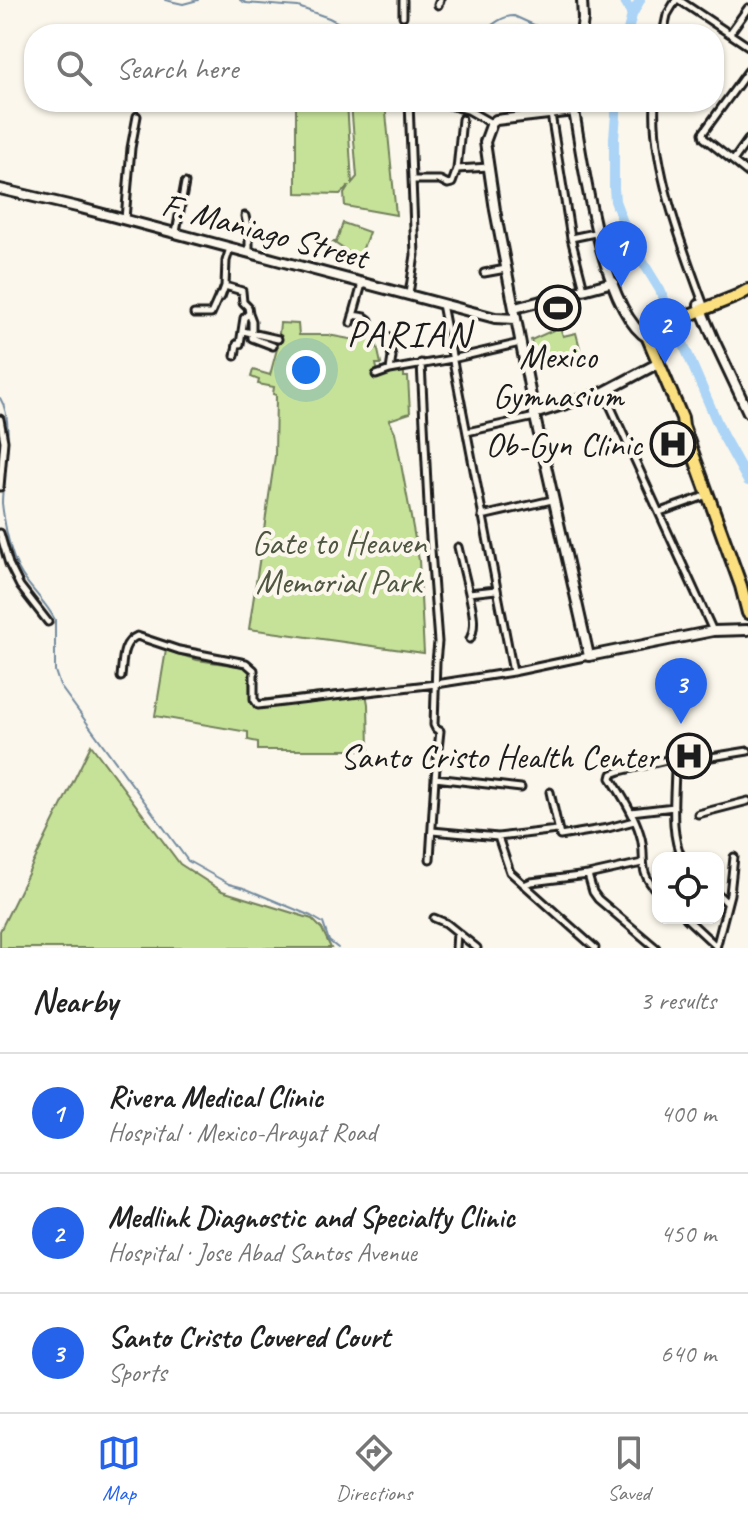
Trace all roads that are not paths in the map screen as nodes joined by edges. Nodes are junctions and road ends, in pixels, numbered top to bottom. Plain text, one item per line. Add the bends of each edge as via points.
1 (403, 0) edge
2 (582, 0) edge
3 (678, 0) edge
4 (748, 8) edge
5 (403, 16) dead end
6 (582, 24) edge
7 (665, 24) edge
8 (716, 24) edge
9 (724, 29) edge
10 (730, 33) junction
11 (748, 46) edge
12 (748, 71) edge
13 (724, 104) edge
14 (410, 112) edge
15 (472, 112) edge
16 (555, 112) edge
17 (575, 112) edge
18 (655, 112) edge
19 (718, 112) edge
20 (551, 113) junction
21 (137, 116) dead end
22 (462, 119) dead end
23 (492, 123) junction
24 (748, 140) edge
25 (733, 161) junction
26 (489, 167) junction
27 (457, 169) junction
28 (748, 173) edge
29 (413, 180) junction
30 (185, 183) dead end
31 (0, 189) edge
32 (245, 216) dead end
33 (125, 220) junction
34 (175, 233) junction
35 (595, 233) junction
36 (571, 238) junction
37 (230, 248) junction
38 (249, 253) junction
39 (506, 269) junction
40 (484, 273) dead end
41 (613, 282) junction
42 (362, 283) junction
43 (225, 286) junction
44 (748, 287) edge
45 (584, 289) junction
46 (409, 294) junction
47 (442, 303) junction
48 (702, 307) junction
49 (515, 308) junction
50 (249, 313) junction
51 (194, 314) dead end
52 (353, 315) junction
53 (516, 319) junction
54 (351, 323) dead end
55 (368, 328) dead end
56 (243, 331) junction
57 (252, 333) junction
58 (388, 336) dead end
59 (645, 336) junction
60 (278, 339) dead end
61 (520, 343) junction
62 (273, 346) dead end
63 (235, 356) dead end
64 (452, 359) junction
65 (421, 363) junction
66 (653, 366) junction
67 (390, 370) junction
68 (376, 375) dead end
69 (604, 392) junction
70 (746, 404) edge
71 (534, 416) junction
72 (0, 419) edge
73 (683, 426) junction
74 (467, 432) junction
75 (0, 487) edge
76 (708, 495) junction
77 (552, 500) junction
78 (660, 512) junction
79 (482, 516) junction
80 (0, 533) edge
81 (458, 547) dead end
82 (496, 590) junction
83 (469, 593) junction
84 (748, 613) edge
85 (48, 622) dead end
86 (748, 630) edge
87 (713, 631) junction
88 (470, 639) dead end
89 (589, 656) junction
90 (513, 672) junction
91 (121, 677) dead end
92 (436, 684) junction
93 (748, 751) edge
94 (699, 759) dead end
95 (435, 778) junction
96 (521, 788) dead end
97 (550, 792) dead end
98 (748, 801) edge
99 (674, 807) junction
100 (631, 812) junction
101 (698, 814) dead end
102 (634, 821) junction
103 (557, 829) junction
104 (432, 831) junction
105 (498, 837) junction
106 (680, 852) edge
107 (734, 857) dead end
108 (430, 859) dead end
109 (642, 863) junction
110 (588, 875) junction
111 (524, 885) junction
112 (652, 887) edge
113 (724, 900) edge
114 (727, 903) junction
115 (434, 918) dead end
116 (692, 924) edge
117 (457, 931) junction
118 (716, 947) edge
119 (456, 948) edge
120 (477, 948) edge
121 (595, 948) edge
122 (656, 948) edge

1 - 5 street
2 - 6 main road
3 - 7 street
3 - 8 street
4 - 10 street
9 - 10 street
10 - 11 street
12 - 13 street
14 - 29 street
15 - 23 street
16 - 20 main road
17 - 35 main road
18 - 48 street via 662,171
19 - 25 street via 704,138
20 - 23 main road
20 - 36 street
21 - 33 street
22 - 27 street
23 - 26 main road via 485,142
24 - 25 street
25 - 28 street
26 - 27 street
26 - 39 main road
27 - 29 street via 451,183
29 - 46 street via 415,255
30 - 34 street
31 - 33 main road, F. Maniago Street
32 - 38 street
33 - 34 main road, F. Maniago Street
34 - 37 main road, F. Maniago Street
35 - 36 street
35 - 41 main road
36 - 45 street
37 - 38 main road, F. Maniago Street
37 - 43 street
38 - 42 main road, F. Maniago Street
39 - 40 street
39 - 49 main road
41 - 45 main road
41 - 59 main road
42 - 46 main road, F. Maniago Street
42 - 52 street
43 - 50 street via 242,291
43 - 51 street via 211,314
44 - 48 highway
45 - 49 main road
46 - 47 main road, F. Maniago Street
47 - 53 main road, F. Maniago Street
47 - 64 street
48 - 59 highway via 648,327
48 - 70 main road
49 - 53 main road
50 - 56 street
50 - 57 street
52 - 54 street
52 - 55 street via 367,318
53 - 61 main road
56 - 57 street
56 - 63 street
57 - 60 street
57 - 62 street via 252,338
58 - 67 street
59 - 66 highway
59 - 73 highway
61 - 64 street
61 - 71 main road
64 - 65 street
64 - 74 street
65 - 67 street
65 - 92 street
66 - 69 main road
66 - 73 highway
67 - 68 street
69 - 71 main road
69 - 78 street
71 - 74 street
71 - 77 main road
72 - 75 street
73 - 76 highway
74 - 79 street
76 - 78 street
76 - 84 highway
77 - 79 street
77 - 89 main road
78 - 87 street
79 - 82 street
80 - 85 street via 20,586
81 - 83 street
82 - 83 street
82 - 90 street
83 - 88 street via 474,617
86 - 87 main road
87 - 89 main road
89 - 90 street
90 - 92 street
91 - 92 street via 126,645 137,636 246,663 254,670 258,705
92 - 95 street via 434,725 440,731
93 - 94 street
95 - 96 street
95 - 104 street
97 - 103 street
98 - 101 street
99 - 100 street
99 - 100 street via 674,758 612,774
99 - 106 street
100 - 102 street
102 - 103 street via 570,835 560,836
102 - 109 street via 642,839
103 - 105 street
104 - 105 street
104 - 108 street
105 - 111 street via 507,868
107 - 114 street
109 - 110 street
109 - 112 street
110 - 111 street
110 - 122 street via 598,899
111 - 121 street
113 - 114 street
114 - 118 street
115 - 117 street
116 - 118 street
117 - 119 street
117 - 120 street

